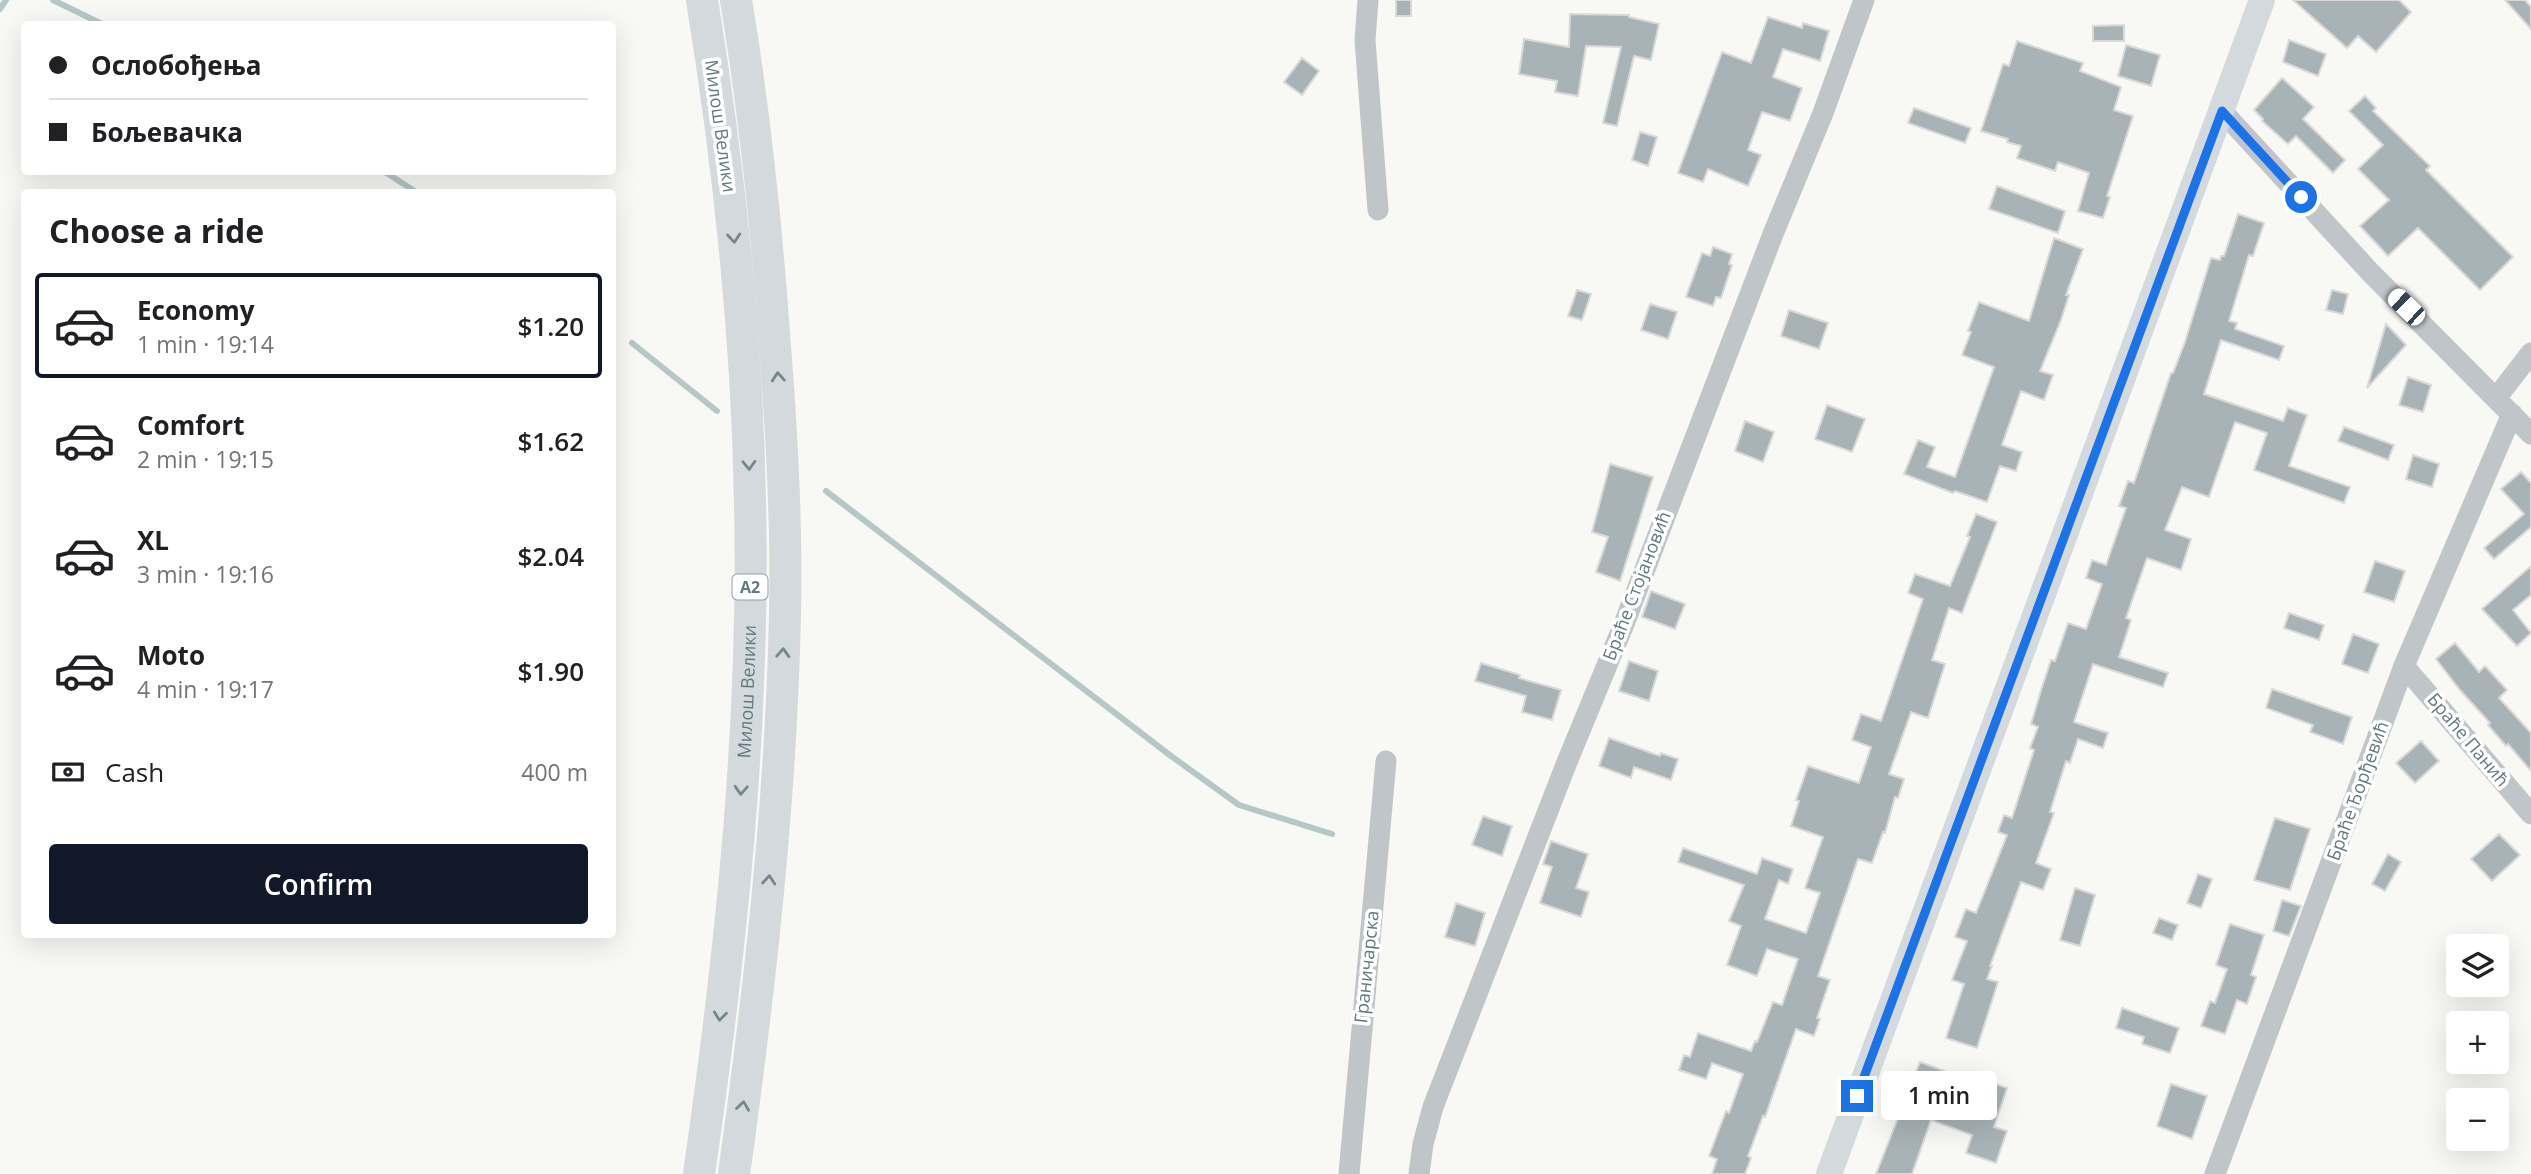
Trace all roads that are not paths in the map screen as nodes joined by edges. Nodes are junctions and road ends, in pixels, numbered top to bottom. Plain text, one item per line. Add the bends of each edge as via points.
1 (702, 0) edge
2 (736, 0) edge
3 (1368, 0) edge
4 (1864, 0) edge
5 (2262, 0) edge
6 (2222, 111) junction
7 (1378, 210) dead end
8 (2531, 353) edge
9 (2497, 397) junction
10 (2512, 414) junction
11 (2531, 434) edge
12 (2404, 666) junction
13 (1386, 761) dead end
14 (2531, 814) edge
15 (699, 1174) edge
16 (734, 1174) edge
17 (1349, 1174) edge
18 (1419, 1174) edge
19 (1829, 1174) edge
20 (2215, 1174) edge

1 -> 15 highway, Милош Велики / A2 via 727,169 739,292 750,488 750,611 739,830
16 -> 2 highway, Милош Велики / A2 via 773,832 785,613 771,292 757,142
3 - 7 street via 1365,40
4 - 18 street, Браће Стојановић via 1433,1107
5 - 6 main road
6 - 9 street via 2370,272
6 - 19 main road
8 - 9 street
9 - 10 street
10 - 11 street
10 - 12 street, Браће Ђорђевић
12 - 14 street, Браће Панић
12 - 20 street, Браће Ђорђевић
13 - 17 street, Граничарска

